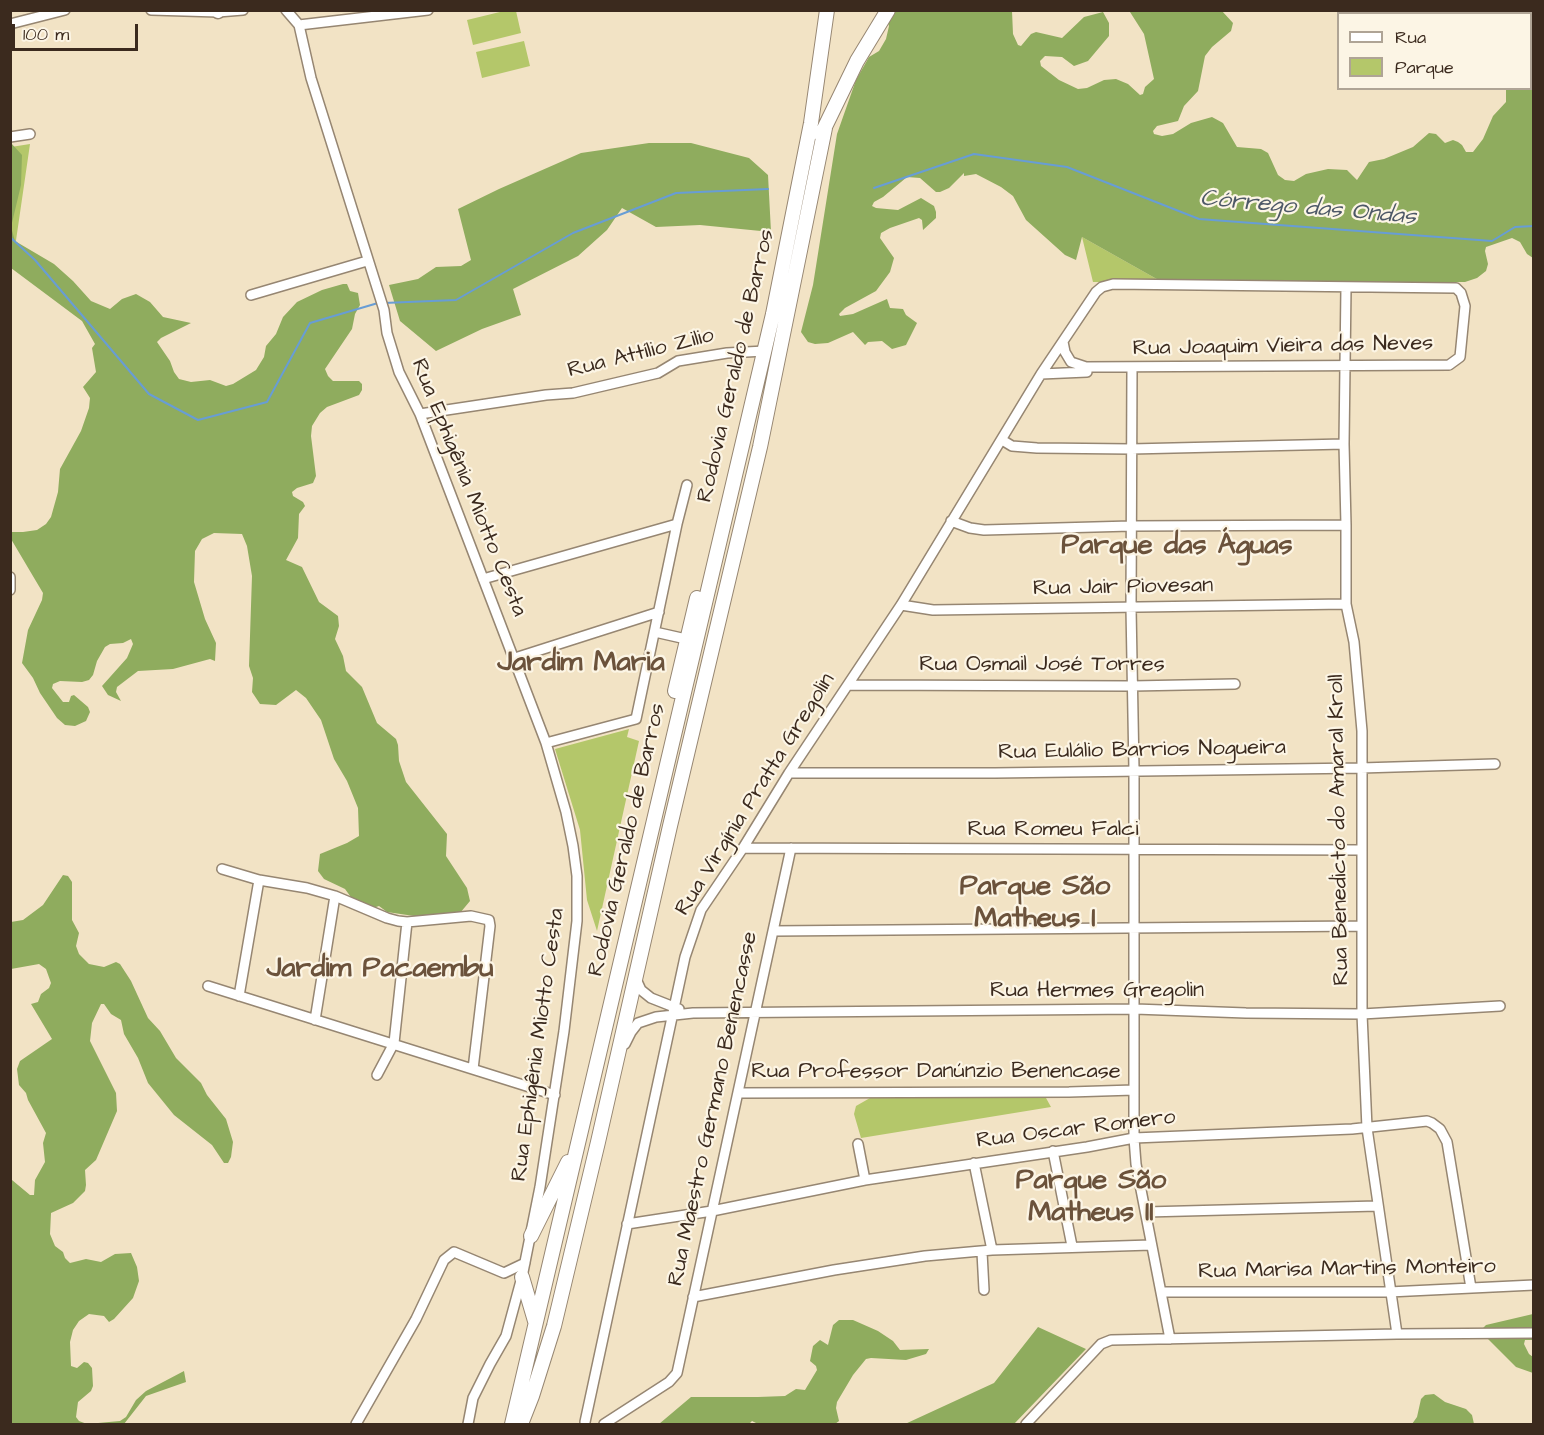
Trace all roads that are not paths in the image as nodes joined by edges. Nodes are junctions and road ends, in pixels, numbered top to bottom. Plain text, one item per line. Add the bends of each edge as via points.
1 (65, 10) edge
2 (151, 10) edge
3 (243, 10) edge
4 (286, 10) edge
5 (428, 10) edge
6 (827, 10) edge
7 (888, 10) edge
8 (218, 11) edge
9 (10, 24) edge
10 (299, 25) junction
11 (825, 128) junction
12 (30, 134) dead end
13 (10, 137) edge
14 (802, 165) junction
15 (367, 261) junction
16 (1346, 287) junction
17 (251, 295) dead end
18 (1063, 342) junction
19 (765, 351) junction
20 (1346, 364) junction
21 (1132, 367) junction
22 (1103, 368) junction
23 (1041, 374) junction
24 (420, 414) junction
25 (1002, 440) junction
26 (1344, 444) junction
27 (1131, 449) junction
28 (687, 485) dead end
29 (726, 511) junction
30 (951, 521) junction
31 (677, 524) junction
32 (1347, 525) junction
33 (1131, 526) junction
34 (483, 579) junction
35 (1346, 604) junction
36 (901, 605) junction
37 (1131, 608) junction
38 (659, 612) junction
39 (655, 632) junction
40 (686, 639) junction
41 (515, 658) junction
42 (1235, 684) dead end
43 (849, 685) junction
44 (1132, 686) junction
45 (546, 743) junction
46 (668, 761) junction
47 (1495, 764) dead end
48 (1361, 768) junction
49 (1134, 770) junction
50 (789, 773) junction
51 (743, 848) junction
52 (791, 848) junction
53 (1133, 849) junction
54 (1362, 850) junction
55 (222, 869) dead end
56 (259, 880) junction
57 (335, 896) junction
58 (407, 922) junction
59 (1362, 926) junction
60 (1134, 928) junction
61 (773, 932) junction
62 (635, 978) junction
63 (208, 986) dead end
64 (239, 996) junction
65 (1500, 1006) dead end
66 (1135, 1009) junction
67 (673, 1012) junction
68 (754, 1012) junction
69 (1362, 1014) junction
70 (650, 1018) junction
71 (315, 1020) junction
72 (668, 1033) junction
73 (394, 1043) junction
74 (615, 1062) junction
75 (472, 1069) junction
76 (377, 1075) dead end
77 (1134, 1090) junction
78 (738, 1093) junction
79 (555, 1095) junction
80 (1366, 1128) junction
81 (1134, 1138) junction
82 (579, 1141) junction
83 (858, 1144) dead end
84 (1053, 1151) junction
85 (974, 1163) junction
86 (865, 1180) junction
87 (1377, 1206) junction
88 (711, 1211) junction
89 (1146, 1212) junction
90 (627, 1224) junction
91 (531, 1236) junction
92 (1151, 1245) junction
93 (1072, 1246) junction
94 (992, 1250) junction
95 (982, 1252) junction
96 (525, 1263) junction
97 (522, 1277) junction
98 (1533, 1285) edge
99 (1470, 1288) junction
100 (984, 1290) dead end
101 (1161, 1292) junction
102 (1389, 1292) junction
103 (693, 1297) junction
104 (535, 1321) junction
105 (1397, 1334) junction
106 (1533, 1334) edge
107 (1170, 1339) junction
108 (584, 1424) edge
109 (356, 1425) edge
110 (468, 1425) edge
111 (512, 1425) edge
112 (521, 1425) edge
113 (597, 1425) edge
114 (604, 1425) edge
115 (1026, 1425) edge

1 - 9 street
2 - 8 street
3 - 8 street
4 - 10 street, Rua Ephigênia Miotto Cesta
5 - 10 street
6 - 14 highway, Rodovia Geraldo de Barros
7 - 11 highway via 857,61
10 - 15 street, Rua Ephigênia Miotto Cesta via 311,78
11 - 14 highway
11 - 62 highway, Rodovia Geraldo de Barros via 760,447
12 - 13 street
14 - 19 highway, Rodovia Geraldo de Barros
15 - 17 street
15 - 24 street, Rua Ephigênia Miotto Cesta via 399,372
16 - 18 street, Rua Virgínia Pratta Gregolin via 1102,286
16 - 20 street, Rua Benedicto do Amaral Kroll
16 - 20 street, Rua Joaquim Vieira das Neves via 1456,288 1465,306 1460,357 1449,365
18 - 22 street, Rua Joaquim Vieira das Neves via 1071,362
18 - 23 street, Rua Virgínia Pratta Gregolin
19 - 24 street, Rua Attílio Zilio via 727,352 678,361 658,373 573,393
19 - 29 highway, Rodovia Geraldo de Barros
20 - 21 street, Rua Joaquim Vieira das Neves
20 - 26 street, Rua Benedicto do Amaral Kroll
21 - 22 street, Rua Joaquim Vieira das Neves
21 - 27 street
22 - 23 street, Rua Joaquim Vieira das Neves
23 - 25 street, Rua Virgínia Pratta Gregolin
24 - 34 street, Rua Ephigênia Miotto Cesta
25 - 27 street via 1021,448
25 - 30 street, Rua Virgínia Pratta Gregolin
26 - 27 street
26 - 32 street, Rua Benedicto do Amaral Kroll
27 - 33 street
28 - 31 street
29 - 40 highway via 706,563
29 - 46 highway, Rodovia Geraldo de Barros
30 - 33 street via 984,530
30 - 36 street, Rua Virgínia Pratta Gregolin
31 - 34 street
31 - 38 street
32 - 33 street
32 - 35 street, Rua Benedicto do Amaral Kroll
33 - 37 street
34 - 41 street, Rua Ephigênia Miotto Cesta
35 - 37 street, Rua Jair Piovesan
35 - 48 street, Rua Benedicto do Amaral Kroll via 1359,679
36 - 37 street, Rua Jair Piovesan via 933,609
36 - 43 street, Rua Virgínia Pratta Gregolin
37 - 44 street
38 - 39 street
38 - 41 street
39 - 40 street
39 - 45 street via 636,719
40 - 46 highway via 668,722
41 - 45 street, Rua Ephigênia Miotto Cesta
42 - 44 street, Rua Osmail José Torres
43 - 44 street, Rua Osmail José Torres
43 - 50 street, Rua Virgínia Pratta Gregolin
44 - 49 street
45 - 79 street, Rua Ephigênia Miotto Cesta via 566,812 578,898
46 - 82 highway, Rodovia Geraldo de Barros
47 - 48 street, Rua Eulálio Barrios Nogueira
48 - 49 street, Rua Eulálio Barrios Nogueira
48 - 54 street, Rua Benedicto do Amaral Kroll
49 - 50 street, Rua Eulálio Barrios Nogueira
49 - 53 street
50 - 51 street, Rua Virgínia Pratta Gregolin
51 - 52 street, Rua Romeu Falci
51 - 67 street, Rua Virgínia Pratta Gregolin via 701,910 688,946
52 - 53 street, Rua Romeu Falci
52 - 61 street, Rua Maestro Germano Benencasse
53 - 54 street, Rua Romeu Falci
53 - 60 street
54 - 59 street, Rua Benedicto do Amaral Kroll
55 - 56 street
56 - 57 street
56 - 64 street
57 - 58 street via 387,918
57 - 71 street
58 - 73 street
58 - 75 street via 471,916 489,920
59 - 60 street
59 - 69 street, Rua Benedicto do Amaral Kroll
60 - 61 street
60 - 66 street
61 - 68 street, Rua Maestro Germano Benencasse
62 - 67 street, Rua Hermes Gregolin via 641,990
62 - 74 highway, Rodovia Geraldo de Barros
63 - 64 street
64 - 71 street
65 - 69 street, Rua Hermes Gregolin
66 - 68 street, Rua Hermes Gregolin
66 - 69 street, Rua Hermes Gregolin
66 - 77 street
67 - 68 street, Rua Hermes Gregolin
67 - 70 street, Rua Hermes Gregolin
67 - 72 street, Rua Virgínia Pratta Gregolin
68 - 78 street, Rua Maestro Germano Benencasse
69 - 80 street, Rua Benedicto do Amaral Kroll
70 - 72 street
70 - 74 street via 638,1023
71 - 73 street
72 - 90 street, Rua Virgínia Pratta Gregolin
73 - 75 street
73 - 76 street
74 - 112 highway, Rodovia Geraldo de Barros via 554,1326
75 - 79 street
77 - 78 street, Rua Professor Danúnzio Benencase
77 - 81 street
78 - 88 street, Rua Maestro Germano Benencasse
79 - 91 street, Rua Ephigênia Miotto Cesta
80 - 81 street, Rua Oscar Romero
80 - 87 street, Rua Benedicto do Amaral Kroll
80 - 99 street, Rua Oscar Romero via 1427,1122 1444,1134
81 - 84 street, Rua Oscar Romero
81 - 89 street
82 - 91 highway
82 - 104 highway, Rodovia Geraldo de Barros
83 - 86 street
84 - 85 street, Rua Oscar Romero
84 - 93 street
85 - 86 street, Rua Oscar Romero
85 - 94 street
86 - 88 street, Rua Oscar Romero
87 - 89 street
87 - 102 street, Rua Benedicto do Amaral Kroll
88 - 90 street, Rua Oscar Romero
88 - 103 street, Rua Maestro Germano Benencasse
89 - 92 street
90 - 108 street, Rua Virgínia Pratta Gregolin
91 - 96 street, Rua Ephigênia Miotto Cesta
92 - 93 street
92 - 101 street
93 - 94 street
94 - 95 street
95 - 100 street
95 - 103 street via 901,1259
96 - 97 street, Rua Ephigênia Miotto Cesta
96 - 109 street via 504,1273 454,1252 444,1260 416,1319
97 - 104 highway
97 - 110 street, Rua Ephigênia Miotto Cesta via 506,1336 473,1398
98 - 99 street, Rua Marisa Martins Monteiro
99 - 102 street, Rua Marisa Martins Monteiro
101 - 102 street, Rua Marisa Martins Monteiro
101 - 107 street
102 - 105 street, Rua Benedicto do Amaral Kroll
103 - 114 street, Rua Maestro Germano Benencasse via 674,1378
104 - 111 highway, Rodovia Geraldo de Barros
105 - 106 street
105 - 107 street
107 - 115 street via 1111,1340 1101,1344
108 - 113 street via 592,1421

